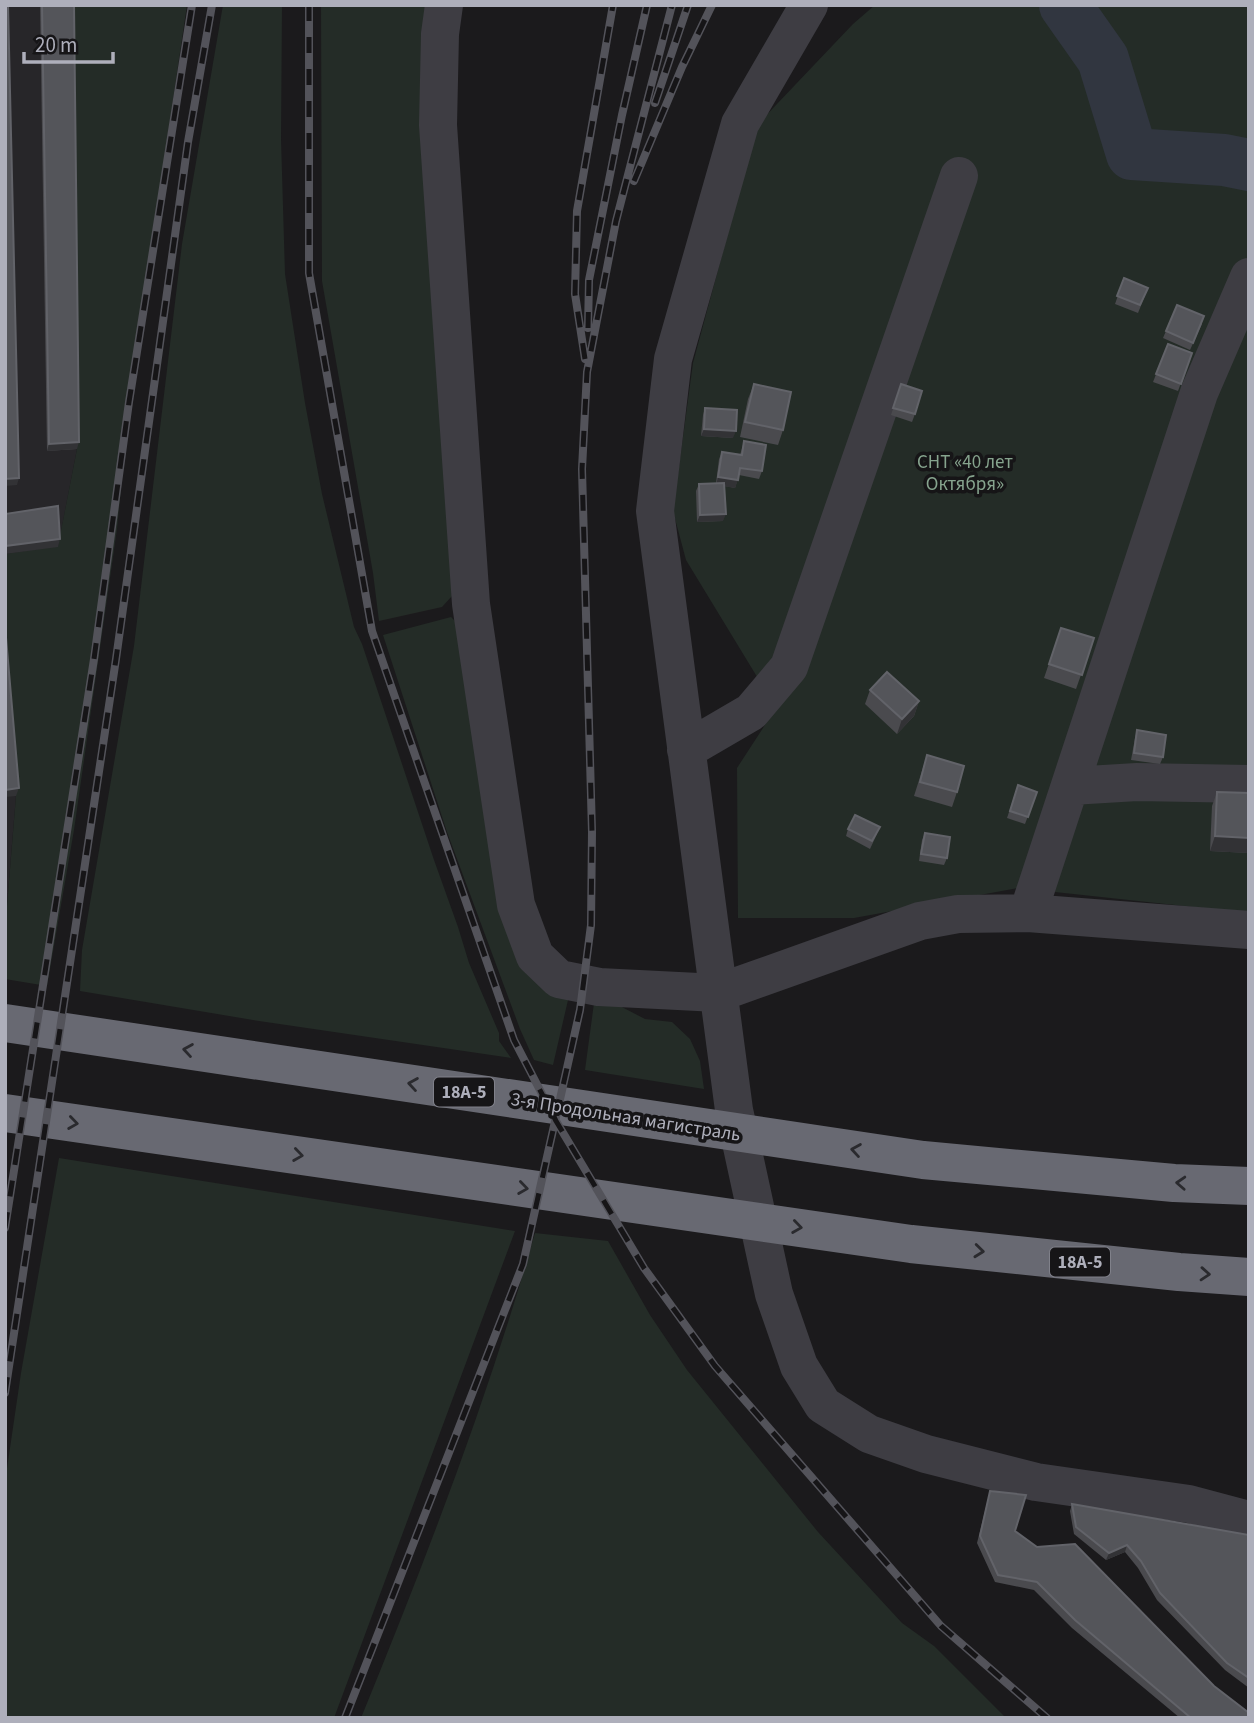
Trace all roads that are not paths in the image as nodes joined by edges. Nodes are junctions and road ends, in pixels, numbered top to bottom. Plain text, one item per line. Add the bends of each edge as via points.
1 (443, 5) edge
2 (809, 5) edge
3 (959, 176) dead end
4 (1249, 277) edge
5 (686, 750) junction
6 (1249, 784) edge
7 (1071, 786) junction
8 (1028, 913) junction
9 (1249, 930) edge
10 (718, 993) junction
11 (5, 1023) edge
12 (5, 1113) edge
13 (1249, 1186) edge
14 (1249, 1277) edge
15 (1249, 1520) edge

1 - 10 street via 438,125 471,604 516,905 535,956 559,979 599,988
2 - 5 street via 740,124 673,359 655,511
3 - 5 street via 789,667 751,712
4 - 7 street via 1199,393
5 - 10 street
6 - 7 street
7 - 8 street
8 - 9 street
8 - 10 street via 958,914 920,921
10 - 15 street via 734,1110 774,1294 799,1366 823,1405 869,1434 926,1454 1036,1482 1189,1504
13 -> 11 highway, 3-я Продольная магистраль / 18А-5 via 923,1160
12 -> 14 highway, 18А-5 via 911,1244

